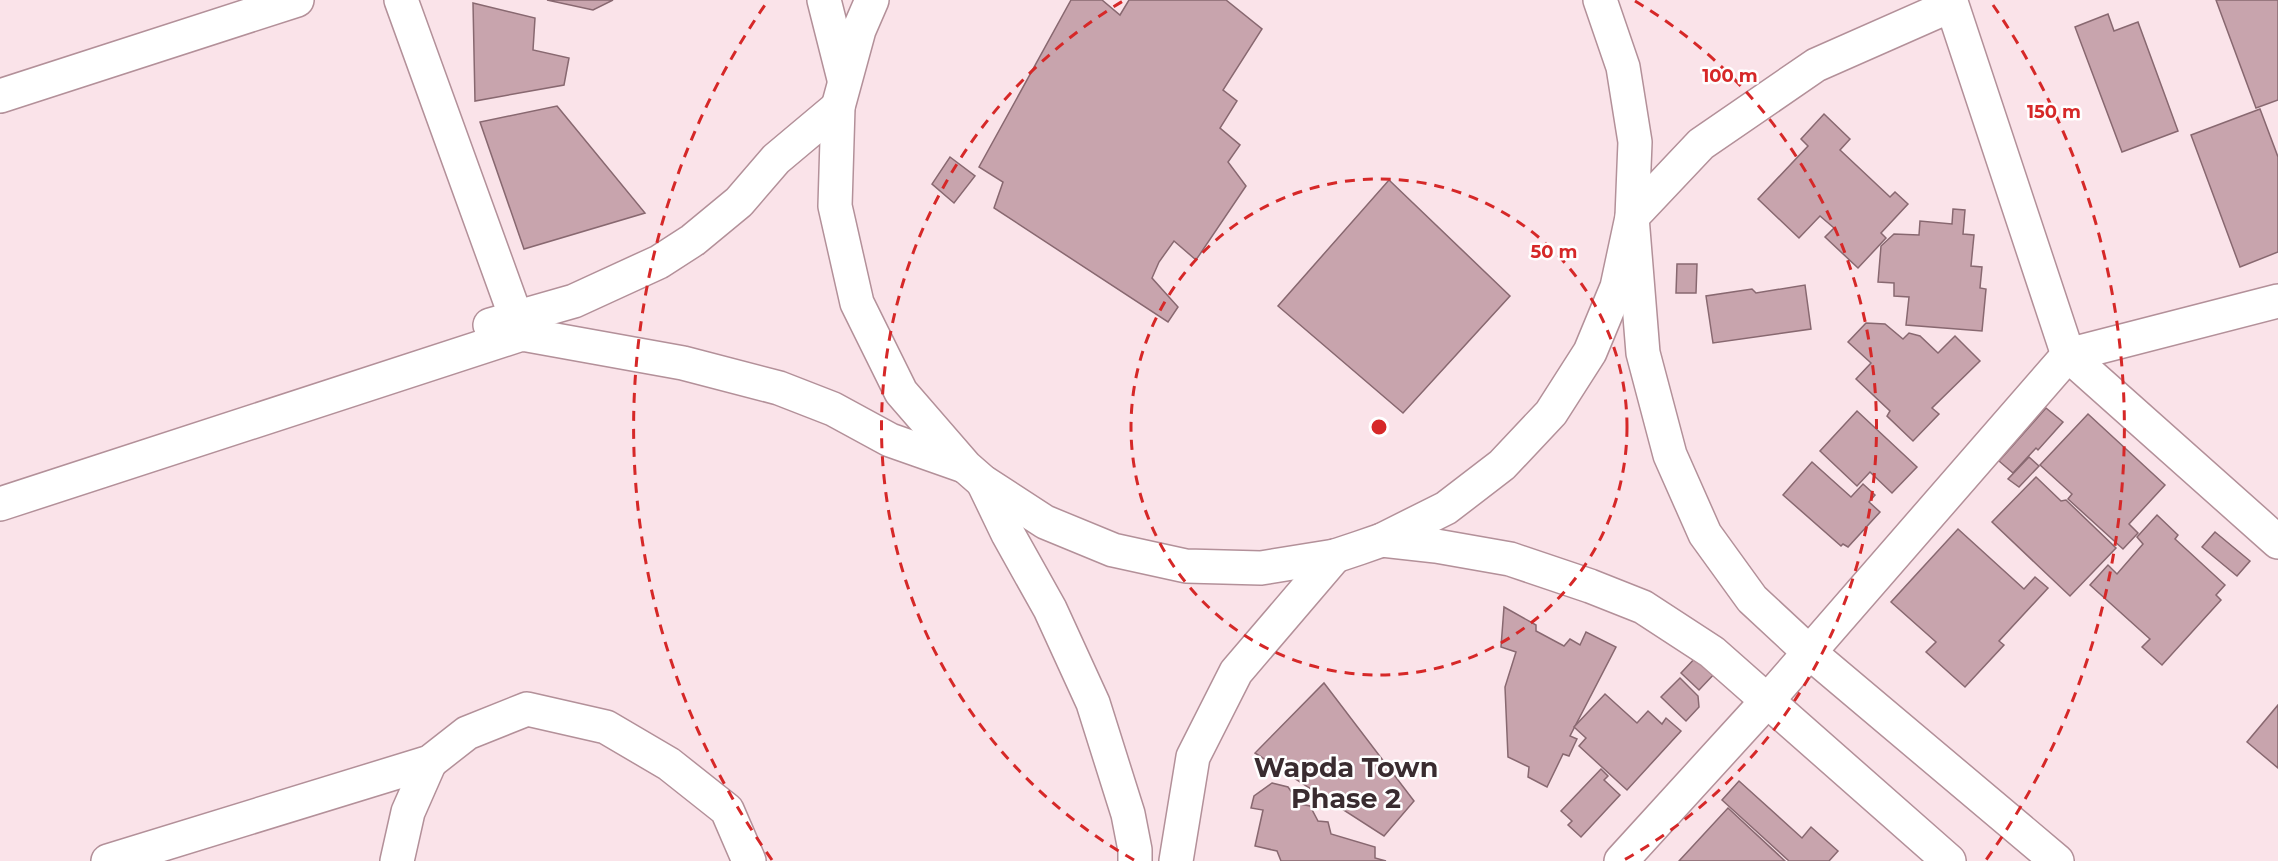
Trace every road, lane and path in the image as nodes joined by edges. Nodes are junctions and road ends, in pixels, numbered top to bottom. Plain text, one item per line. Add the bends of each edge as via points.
1 (297, 0) edge
2 (401, 0) edge
3 (824, 0) edge
4 (872, 0) edge
5 (1600, 0) edge
6 (1949, 2) edge
7 (841, 93) junction
8 (0, 96) edge
9 (1632, 217) junction
10 (2278, 301) edge
11 (518, 326) junction
12 (2068, 355) junction
13 (974, 474) junction
14 (0, 483) edge
15 (0, 504) edge
16 (1382, 540) junction
17 (2278, 542) edge
18 (1335, 556) junction
19 (1809, 652) junction
20 (1767, 701) junction
21 (430, 762) junction
22 (108, 861) edge
23 (396, 861) edge
24 (749, 861) edge
25 (1135, 861) edge
26 (1176, 861) edge
27 (1621, 861) edge
28 (1949, 861) edge
29 (2057, 861) edge

1 - 8 street
2 - 11 street
3 - 7 street
4 - 7 street via 858,30
5 - 9 street via 1623,67 1635,142
6 - 9 street via 1816,65 1701,144
6 - 12 street
7 - 11 street via 739,202 693,240 658,262
7 - 13 street via 835,206 856,303 901,392
9 - 16 street via 1613,298 1590,352 1551,412 1502,465 1446,508
9 - 19 street via 1643,353 1670,455 1712,543 1752,599
10 - 12 street
11 - 13 street via 779,388
11 - 14 street
11 - 15 street
12 - 17 street
12 - 19 street
13 - 18 street via 1045,522 1113,550 1186,566 1261,568
13 - 25 street via 1050,609 1093,703 1128,814
16 - 18 street
16 - 20 street via 1510,559 1644,607 1712,652
18 - 26 street via 1236,672 1193,757
19 - 20 street
19 - 29 street
20 - 27 street
20 - 28 street
21 - 22 street
21 - 23 street via 408,812
21 - 24 street via 468,733 527,709 606,727 669,764 727,810

